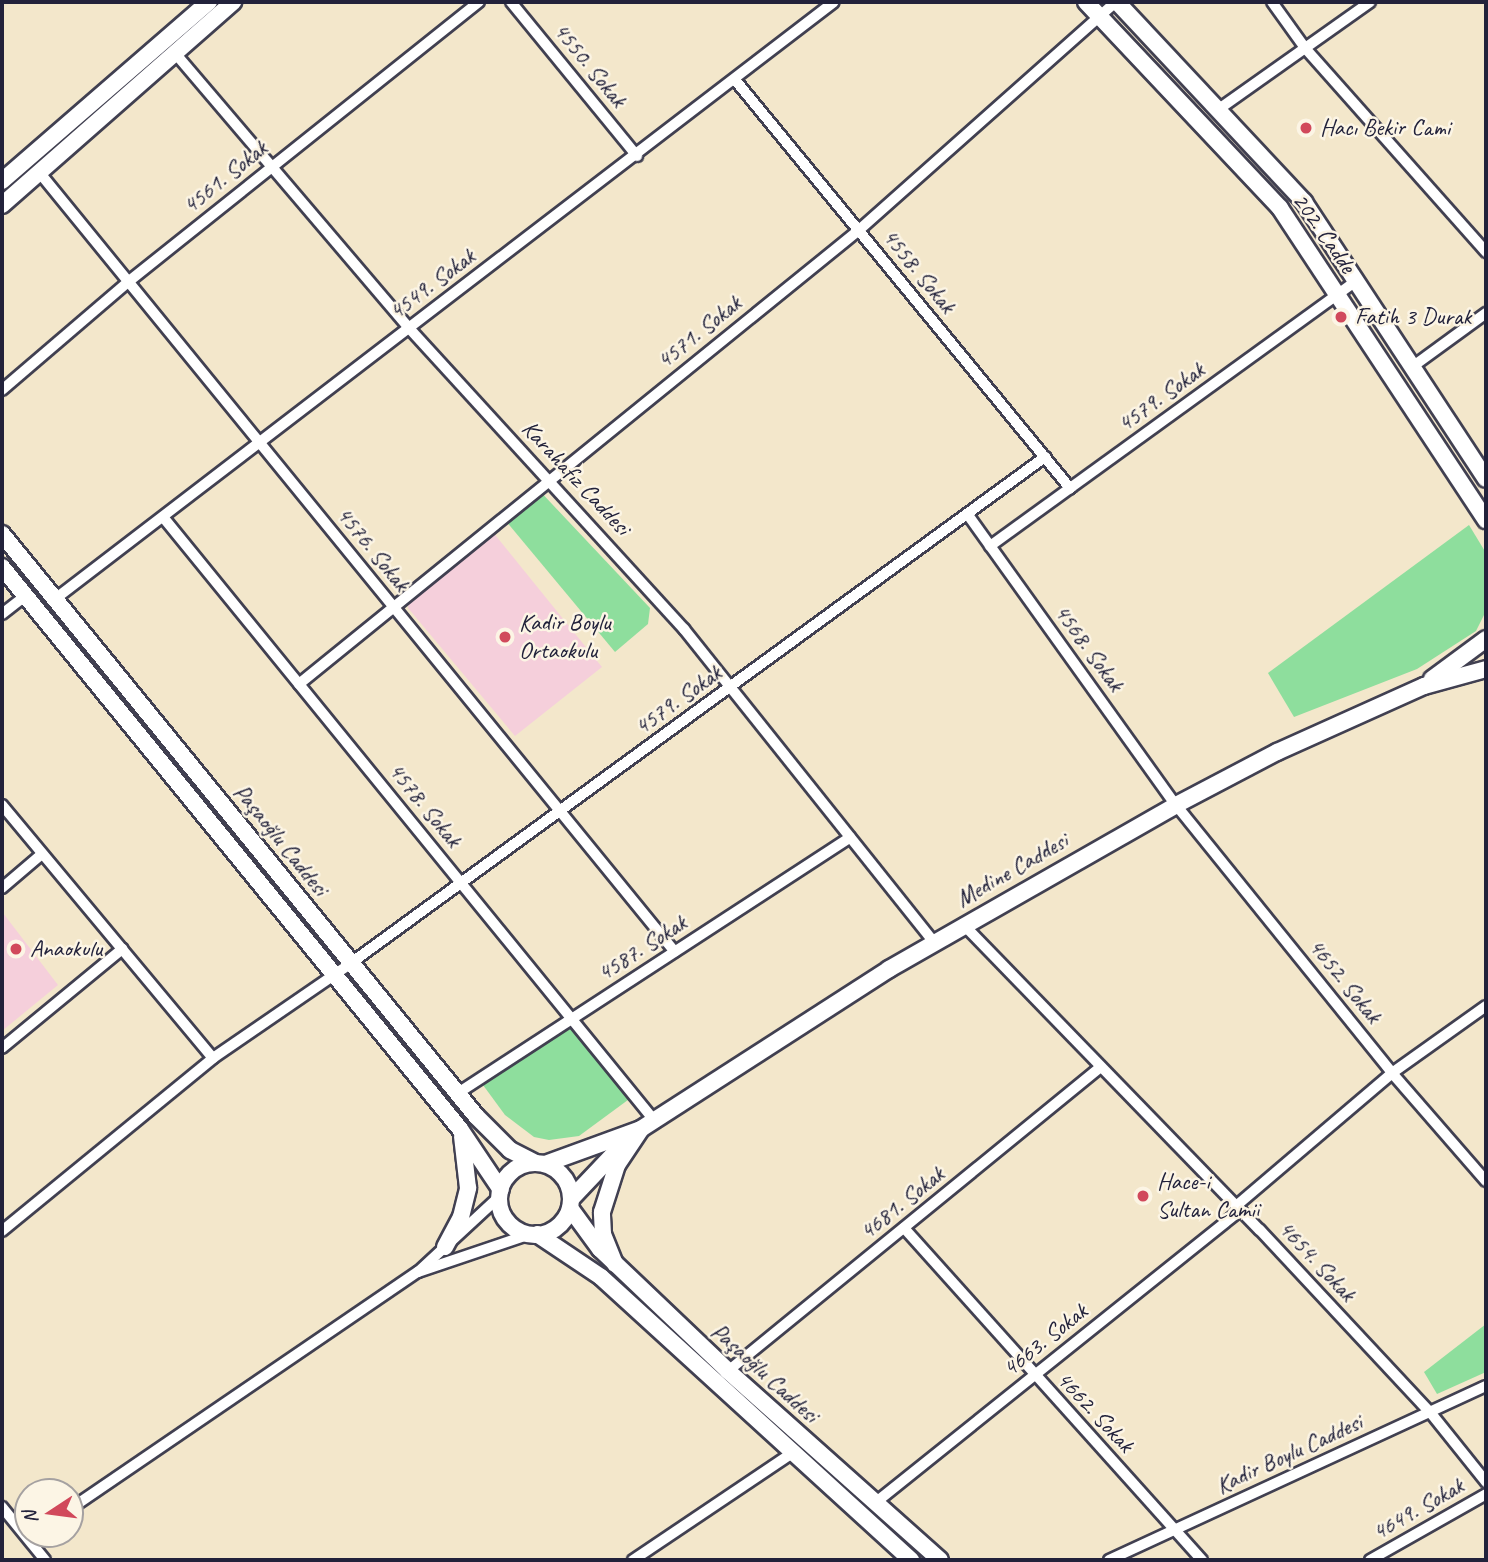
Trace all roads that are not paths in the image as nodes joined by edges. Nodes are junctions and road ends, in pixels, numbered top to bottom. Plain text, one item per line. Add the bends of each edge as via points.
1 (209, 2) edge
2 (233, 2) edge
3 (479, 2) edge
4 (510, 2) edge
5 (834, 2) edge
6 (1086, 2) edge
7 (1116, 2) edge
8 (1272, 2) edge
9 (1370, 2) edge
10 (1100, 16) junction
11 (1305, 48) junction
12 (175, 53) junction
13 (736, 81) junction
14 (1219, 109) junction
15 (637, 156) junction
16 (271, 166) junction
17 (39, 172) junction
18 (2, 181) edge
19 (2, 205) edge
20 (859, 230) junction
21 (1486, 253) edge
22 (1356, 281) junction
23 (128, 282) junction
24 (1338, 294) junction
25 (1486, 313) edge
26 (409, 328) junction
27 (1412, 367) junction
28 (2, 390) edge
29 (260, 443) junction
30 (1045, 457) junction
31 (548, 479) junction
32 (1486, 479) edge
33 (1070, 488) junction
34 (968, 515) junction
35 (163, 517) junction
36 (1486, 520) edge
37 (2, 534) edge
38 (990, 546) junction
39 (2, 567) edge
40 (25, 596) junction
41 (55, 599) junction
42 (394, 607) junction
43 (2, 614) edge
44 (1486, 639) edge
45 (1486, 669) edge
46 (299, 684) junction
47 (1424, 686) junction
48 (730, 687) junction
49 (2, 805) edge
50 (1176, 805) junction
51 (561, 811) junction
52 (850, 837) junction
53 (42, 854) junction
54 (461, 883) junction
55 (2, 888) edge
56 (963, 925) junction
57 (934, 942) junction
58 (122, 949) junction
59 (675, 951) junction
60 (352, 963) junction
61 (334, 975) junction
62 (1486, 1006) edge
63 (572, 1019) junction
64 (2, 1048) edge
65 (213, 1058) junction
66 (1101, 1067) junction
67 (1392, 1073) junction
68 (458, 1093) junction
69 (647, 1124) junction
70 (460, 1129) junction
71 (540, 1164) junction
72 (1486, 1181) edge
73 (500, 1193) junction
74 (570, 1204) junction
75 (1238, 1208) junction
76 (904, 1228) junction
77 (2, 1231) edge
78 (533, 1234) junction
79 (445, 1247) junction
80 (615, 1264) junction
81 (418, 1272) junction
82 (728, 1371) junction
83 (1033, 1377) junction
84 (1486, 1386) edge
85 (1430, 1412) junction
86 (791, 1454) junction
87 (1486, 1482) edge
88 (1486, 1494) edge
89 (84, 1499) edge
90 (875, 1503) junction
91 (1175, 1530) junction
92 (633, 1560) edge
93 (911, 1560) edge
94 (940, 1560) edge
95 (1109, 1560) edge
96 (1202, 1560) edge
97 (1370, 1560) edge

1 - 18 street
2 - 12 street
3 - 16 street, 4561. Sokak
4 - 15 street, 4550. Sokak
5 - 13 street, 4549. Sokak
6 - 10 street, 202. Cadde
7 - 10 street, 4571. Sokak
7 - 14 street, 202. Cadde
8 - 11 street
9 - 11 street
10 - 20 street, 4571. Sokak
10 - 24 street, 202. Cadde via 1268,194
11 - 14 street
11 - 21 street
12 - 16 street, Karahafız Caddesi
12 - 17 street
13 - 15 street, 4549. Sokak
13 - 20 street, 4558. Sokak
14 - 22 street, 202. Cadde via 1291,186
15 - 26 street, 4549. Sokak
16 - 23 street, 4561. Sokak
16 - 26 street, Karahafız Caddesi
17 - 19 street
17 - 23 street, 4576. Sokak
20 - 30 street, 4558. Sokak
20 - 31 street, 4571. Sokak
22 - 24 street, 4579. Sokak
22 - 27 street, 202. Cadde
23 - 28 street, 4561. Sokak
23 - 29 street, 4576. Sokak
24 - 33 street, 4579. Sokak
24 - 36 street, 202. Cadde
25 - 27 street
26 - 29 street, 4549. Sokak
26 - 31 street, Karahafız Caddesi
27 - 32 street, 202. Cadde
29 - 35 street, 4549. Sokak
29 - 42 street, 4576. Sokak
30 - 33 street, 4558. Sokak
30 - 34 street, 4579. Sokak
31 - 42 street, 4571. Sokak
31 - 48 street, Karahafız Caddesi
33 - 38 street, 4579. Sokak
34 - 38 street, 4568. Sokak
34 - 48 street, 4579. Sokak
35 - 41 street, 4549. Sokak
35 - 46 street, 4578. Sokak
37 - 41 street, Paşaoğlu Caddesi
38 - 50 street, 4568. Sokak
39 - 40 street, Paşaoğlu Caddesi
40 - 43 street
40 - 61 street, Paşaoğlu Caddesi
41 - 60 street, Paşaoğlu Caddesi
42 - 46 street, 4571. Sokak
42 - 51 street, 4576. Sokak
44 - 47 street, Medine Caddesi
45 - 47 street, Medine Caddesi
46 - 54 street, 4578. Sokak
47 - 50 street, Medine Caddesi via 1276,752
48 - 51 street, 4579. Sokak
48 - 52 street, Karahafız Caddesi
49 - 53 street
50 - 56 street, Medine Caddesi
50 - 67 street, 4652. Sokak
51 - 54 street, 4579. Sokak
51 - 59 street, 4576. Sokak
52 - 57 street, Karahafız Caddesi
52 - 59 street, 4587. Sokak
53 - 55 street
53 - 58 street
54 - 60 street, 4579. Sokak
54 - 63 street, 4578. Sokak
56 - 57 street, Medine Caddesi
56 - 66 street, 4654. Sokak
57 - 69 street, Medine Caddesi
58 - 64 street
58 - 65 street
59 - 63 street, 4587. Sokak
60 - 61 street, 4579. Sokak
60 - 68 street, Paşaoğlu Caddesi
61 - 65 street, 4579. Sokak
61 - 70 street, Paşaoğlu Caddesi
62 - 67 street, 4663. Sokak
63 - 68 street, 4587. Sokak
63 - 69 street, 4578. Sokak
65 - 77 street, 4579. Sokak
66 - 75 street, 4654. Sokak
66 - 76 street, 4681. Sokak
67 - 72 street, 4652. Sokak
67 - 75 street, 4663. Sokak
68 - 71 street, Paşaoğlu Caddesi via 497,1138
69 - 71 street, Medine Caddesi
69 - 74 street, Medine Caddesi
69 - 80 street via 617,1165 602,1212 603,1234
70 - 73 street, Paşaoğlu Caddesi
70 - 79 street via 468,1188 461,1217
71 - 73 street via 510,1173
71 - 74 street via 561,1174
73 - 78 street via 503,1216 511,1225
73 - 79 street
74 - 78 street via 556,1228
74 - 80 street, Paşaoğlu Caddesi via 589,1238
75 - 83 street, 4663. Sokak
75 - 85 street, 4654. Sokak
76 - 82 street, 4681. Sokak
76 - 83 street, 4662. Sokak
78 - 81 street
78 - 86 street, Paşaoğlu Caddesi via 601,1277
79 - 81 street
80 - 82 street, Paşaoğlu Caddesi
81 - 89 street
82 - 90 street, Paşaoğlu Caddesi
83 - 90 street, 4663. Sokak
83 - 91 street, 4662. Sokak
84 - 85 street, Kadir Boylu Caddesi
85 - 87 street, 4654. Sokak
85 - 91 street, Kadir Boylu Caddesi
86 - 92 street
86 - 93 street, Paşaoğlu Caddesi
88 - 97 street, 4649. Sokak
90 - 94 street, Paşaoğlu Caddesi
91 - 95 street, Kadir Boylu Caddesi
91 - 96 street, 4662. Sokak

